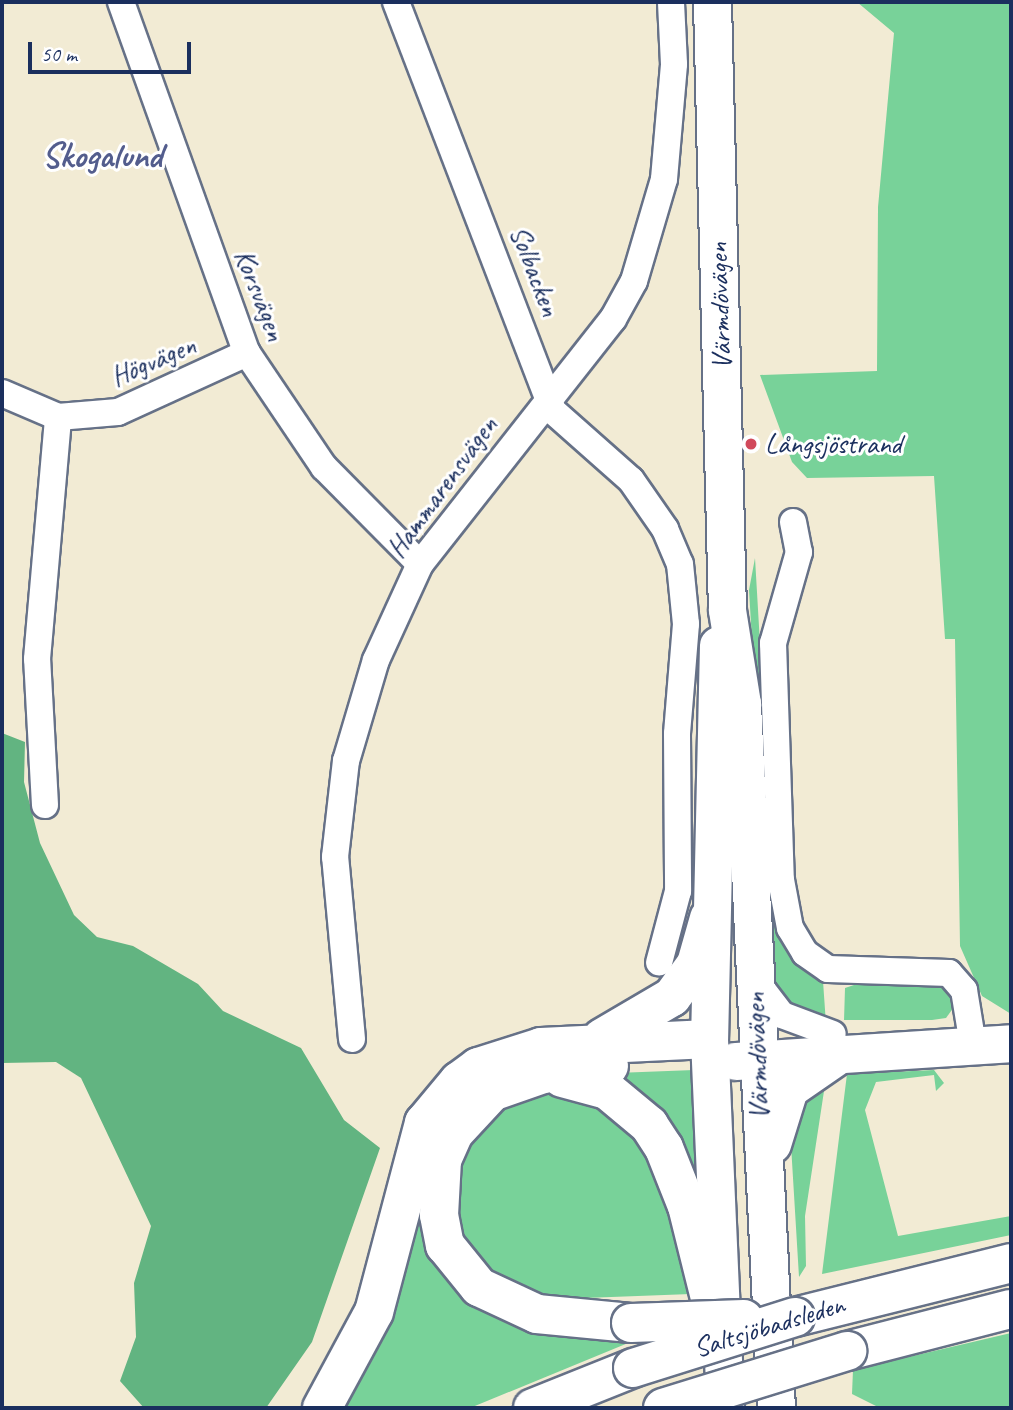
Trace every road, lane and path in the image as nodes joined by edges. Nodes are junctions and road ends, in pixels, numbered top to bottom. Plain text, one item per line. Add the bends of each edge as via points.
1 (121, 2) edge
2 (396, 2) edge
3 (671, 2) edge
4 (712, 2) edge
5 (247, 353) junction
6 (2, 393) edge
7 (549, 401) junction
8 (58, 416) junction
9 (793, 522) dead end
10 (420, 564) junction
11 (728, 705) junction
12 (678, 707) junction
13 (46, 804) dead end
14 (709, 918) junction
15 (659, 962) dead end
16 (754, 977) junction
17 (352, 1039) dead end
18 (592, 1042) junction
19 (1011, 1043) edge
20 (973, 1045) junction
21 (834, 1046) junction
22 (757, 1049) junction
23 (709, 1051) junction
24 (542, 1074) junction
25 (762, 1186) junction
26 (1011, 1263) edge
27 (1011, 1309) edge
28 (795, 1317) junction
29 (719, 1334) junction
30 (321, 1408) edge
31 (533, 1408) edge
32 (663, 1408) edge
33 (725, 1408) edge
34 (776, 1408) edge

1 - 5 street, Korsvägen
2 - 7 street, Solbacken
3 - 7 street, Hammarensvägen via 674,64 653,231 613,319
4 - 11 main road, Värmdövägen
5 - 8 street, Högvägen via 151,402 118,412
5 - 10 street, Korsvägen via 324,467
6 - 8 street, Högvägen
7 - 10 street, Hammarensvägen
7 - 12 street, Solbacken via 562,424 631,481 666,529 686,589
8 - 13 street via 37,659
9 - 20 street via 799,552 773,643 781,880 790,928 805,953 828,969 949,973 964,990
10 - 17 street, Hammarensvägen via 385,636 346,761 335,857
11 - 12 street
11 - 14 main road, Värmdövägen
11 - 16 main road, Värmdövägen
12 - 15 street via 678,891
14 - 18 highway via 696,964 672,997
14 - 23 main road, Värmdövägen
16 - 21 street via 782,1015
16 - 22 main road, Värmdövägen
18 - 23 highway
18 - 30 highway via 496,1060 469,1074 439,1102 415,1153 374,1312
19 - 20 main road
20 - 21 main road via 939,1032
21 - 22 main road
21 - 25 main road via 789,1089
22 - 23 main road
22 - 25 main road, Värmdövägen
23 - 24 highway
23 - 29 main road, Värmdövägen
24 - 28 highway, bridge via 492,1092 454,1133 438,1188 445,1245 479,1287 537,1314 631,1323
24 - 29 highway via 607,1090 649,1125 677,1176
25 - 34 main road, Värmdövägen
26 - 28 highway, Saltsjöbadsleden
27 - 32 highway, Saltsjöbadsleden, bridge via 847,1351
28 - 31 highway, Saltsjöbadsleden, bridge via 633,1368
29 - 33 main road, Värmdövägen

